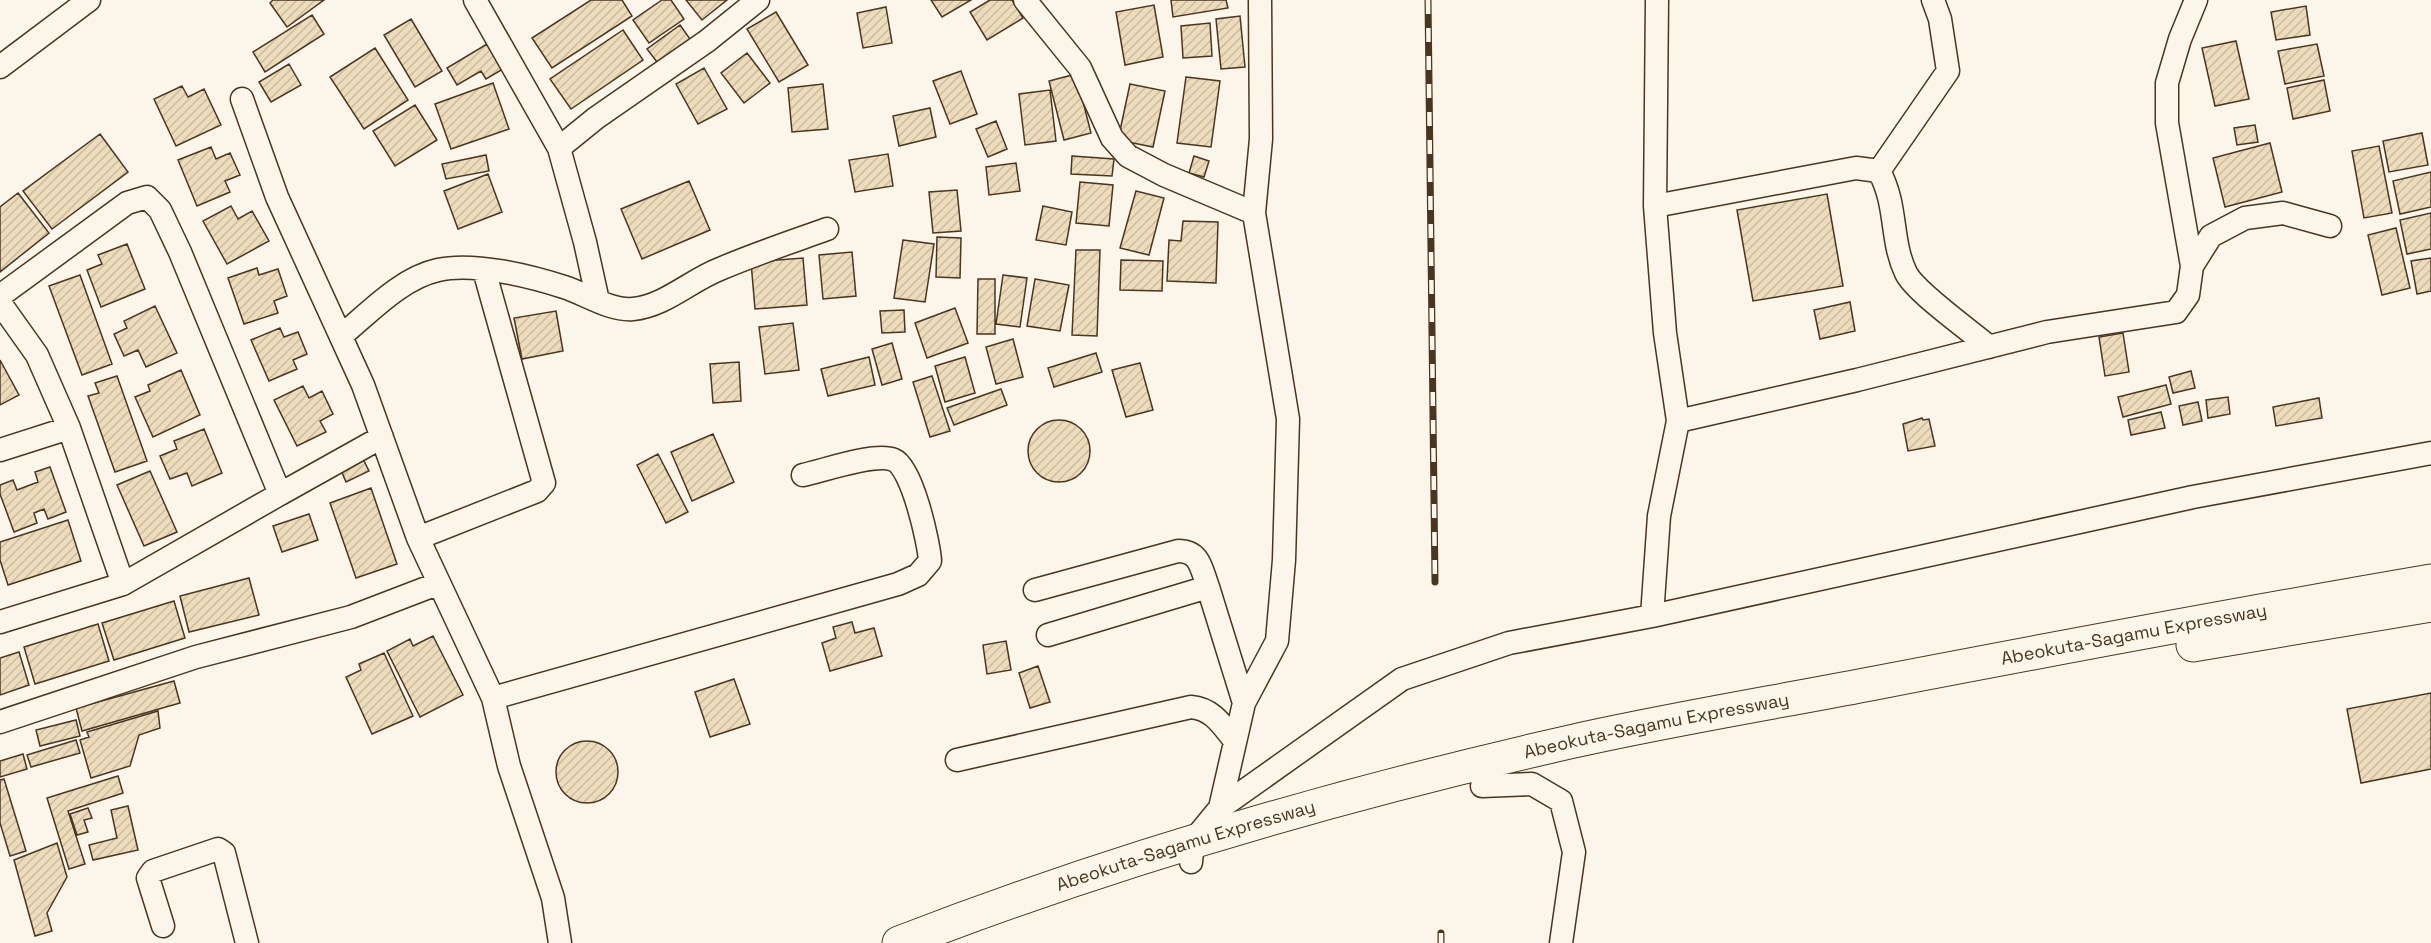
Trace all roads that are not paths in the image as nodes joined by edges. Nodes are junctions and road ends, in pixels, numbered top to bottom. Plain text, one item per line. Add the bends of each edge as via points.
1 (89, 0) edge
2 (474, 0) edge
3 (758, 0) edge
4 (1025, 0) edge
5 (1260, 0) edge
6 (1657, 0) edge
7 (1933, 0) edge
8 (2196, 0) edge
9 (0, 67) edge
10 (242, 99) dead end
11 (559, 148) junction
12 (1879, 171) junction
13 (1655, 206) junction
14 (1254, 213) junction
15 (2330, 226) dead end
16 (826, 229) dead end
17 (2192, 266) junction
18 (484, 270) junction
19 (0, 296) edge
20 (598, 301) junction
21 (0, 303) edge
22 (341, 336) junction
23 (1989, 347) junction
24 (1678, 421) junction
25 (69, 428) junction
26 (382, 437) junction
27 (0, 450) edge
28 (2431, 453) edge
29 (803, 475) dead end
30 (280, 494) junction
31 (418, 538) junction
32 (2431, 581) edge
33 (437, 584) junction
34 (123, 585) junction
35 (1208, 587) junction
36 (1035, 590) dead end
37 (2431, 605) edge
38 (1652, 616) junction
39 (0, 622) edge
40 (1048, 635) dead end
41 (493, 698) junction
42 (1244, 703) junction
43 (0, 722) edge
44 (1235, 741) junction
45 (957, 760) dead end
46 (1482, 786) junction
47 (1220, 808) junction
48 (1192, 852) junction
49 (163, 926) dead end
50 (247, 943) edge
51 (560, 943) edge
52 (899, 943) edge
53 (963, 943) edge
54 (1561, 943) edge

1 - 9 street
2 - 11 street
3 - 11 street
4 - 14 street via 1080,68 1112,138 1128,156
5 - 14 street via 1261,139
6 - 13 street
7 - 12 street via 1948,71
8 - 17 street via 2167,82 2167,123
10 - 22 street via 277,197
11 - 20 street
12 - 13 street via 1857,168
12 - 23 street via 1889,190 1899,255 1907,276
13 - 24 street via 1665,333
14 - 42 street via 1288,419 1277,641
15 - 17 street via 2283,213 2245,218 2211,236
16 - 20 street via 718,269 658,302 632,309
17 - 23 street via 2188,296 2176,312 2047,332
18 - 20 street via 543,280
18 - 22 street via 438,270 412,282
18 - 31 street via 544,483 537,491
19 - 30 street via 127,203 147,196 160,210 180,252
21 - 25 street via 37,355
22 - 26 street
23 - 24 street
24 - 38 street via 1659,516
25 - 27 street
25 - 34 street
26 - 30 street
26 - 31 street
28 - 38 street via 2193,497
29 - 41 street via 873,459 894,460 904,469 929,543 930,561 918,575 898,584
30 - 34 street
31 - 33 street
32 - 48 highway, Abeokuta-Sagamu Expressway via 2164,627 1579,740 1322,804
33 - 41 street
33 - 43 street via 351,617 196,657
34 - 39 street
35 - 36 street via 1198,558 1190,551 1178,551
35 - 40 street
35 - 42 street
37 - 46 highway, Abeokuta-Sagamu Expressway via 2013,679 1585,762
38 - 47 street via 1509,643 1402,679
41 - 51 street via 509,766 553,898
42 - 44 street
44 - 45 street via 1213,715 1203,708 1191,707
44 - 47 street
46 - 48 highway, Abeokuta-Sagamu Expressway
46 - 54 street via 1532,784 1561,801 1574,852
47 - 48 street
48 - 52 highway, Abeokuta-Sagamu Expressway via 1057,886
48 - 53 highway, Abeokuta-Sagamu Expressway
49 - 50 street via 148,878 153,871 218,849 224,853

